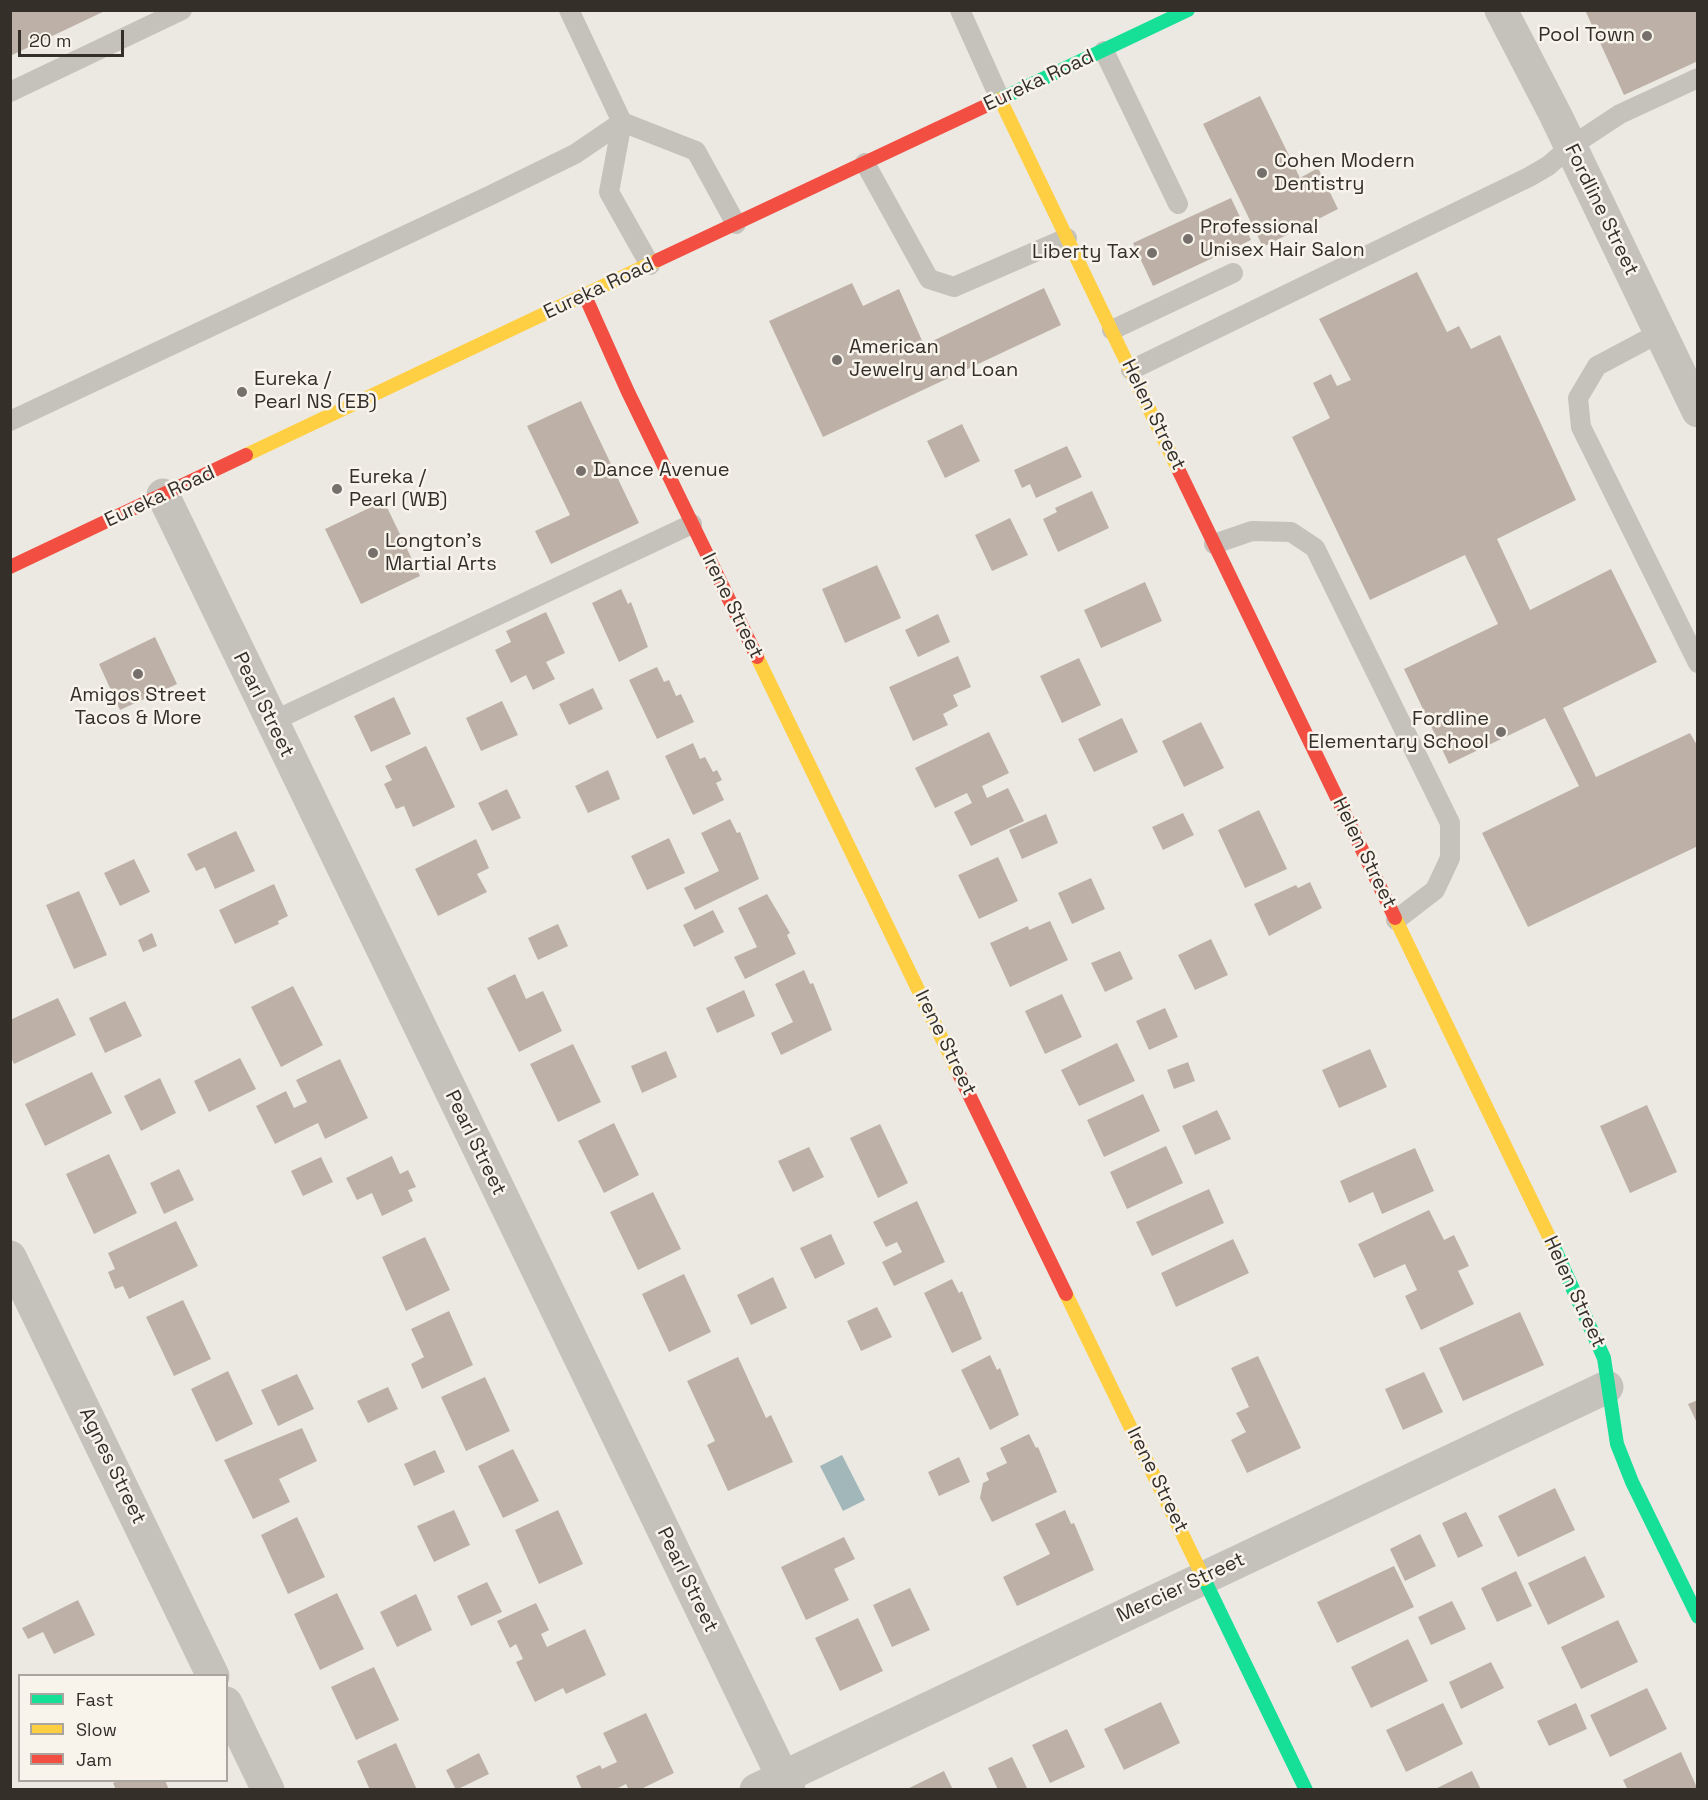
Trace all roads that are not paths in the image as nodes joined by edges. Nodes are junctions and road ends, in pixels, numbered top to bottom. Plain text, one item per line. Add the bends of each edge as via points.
1 (182, 10) edge
2 (569, 10) edge
3 (960, 10) edge
4 (1501, 10) edge
5 (1175, 13) edge
6 (1104, 51) junction
7 (1698, 78) edge
8 (10, 92) edge
9 (1000, 99) junction
10 (622, 122) junction
11 (1570, 147) junction
12 (865, 163) junction
13 (1178, 204) dead end
14 (736, 224) junction
15 (1067, 238) junction
16 (650, 265) junction
17 (1233, 273) dead end
18 (585, 296) junction
19 (1112, 330) junction
20 (1659, 333) junction
21 (1131, 370) junction
22 (1698, 411) edge
23 (10, 421) edge
24 (163, 495) junction
25 (692, 525) junction
26 (10, 544) edge
27 (1214, 544) junction
28 (15, 565) edge
29 (1698, 663) edge
30 (271, 722) junction
31 (1396, 921) junction
32 (10, 1257) edge
33 (1607, 1387) junction
34 (1204, 1577) junction
35 (1698, 1617) edge
36 (212, 1674) edge
37 (228, 1707) edge
38 (776, 1785) edge
39 (268, 1790) edge
40 (1306, 1790) edge

1 - 8 lane
2 - 10 lane
3 - 9 lane
4 - 11 street, Fordline Street
5 - 6 street, Eureka Road
6 - 9 street, Eureka Road
6 - 13 lane
7 - 11 lane via 1620,114
9 - 12 street, Eureka Road
9 - 15 street, Helen Street
10 - 14 lane via 696,152
10 - 16 lane via 609,192
10 - 23 lane via 575,154 510,186
11 - 20 street, Fordline Street
11 - 21 lane via 1529,177
12 - 14 street, Eureka Road
12 - 15 lane via 929,279 954,287
14 - 16 street, Eureka Road
15 - 19 street, Helen Street
16 - 18 street, Eureka Road
17 - 19 lane
18 - 24 street, Eureka Road
18 - 25 street, Irene Street
19 - 21 street, Helen Street
20 - 22 street, Fordline Street
20 - 29 lane via 1597,366 1578,398 1581,427
21 - 27 street, Helen Street
24 - 28 street, Eureka Road
24 - 30 street, Pearl Street
25 - 30 lane
25 - 34 street, Irene Street
26 - 28 lane
27 - 31 street, Helen Street
27 - 31 lane via 1252,531 1291,532 1315,548 1450,823 1450,858 1435,890
30 - 38 street, Pearl Street
31 - 33 street, Helen Street via 1593,1329 1604,1358
32 - 36 street, Agnes Street
33 - 34 street, Mercier Street
33 - 35 street, Helen Street via 1617,1444 1632,1482
34 - 38 street, Mercier Street
34 - 40 street, Irene Street
37 - 39 street

